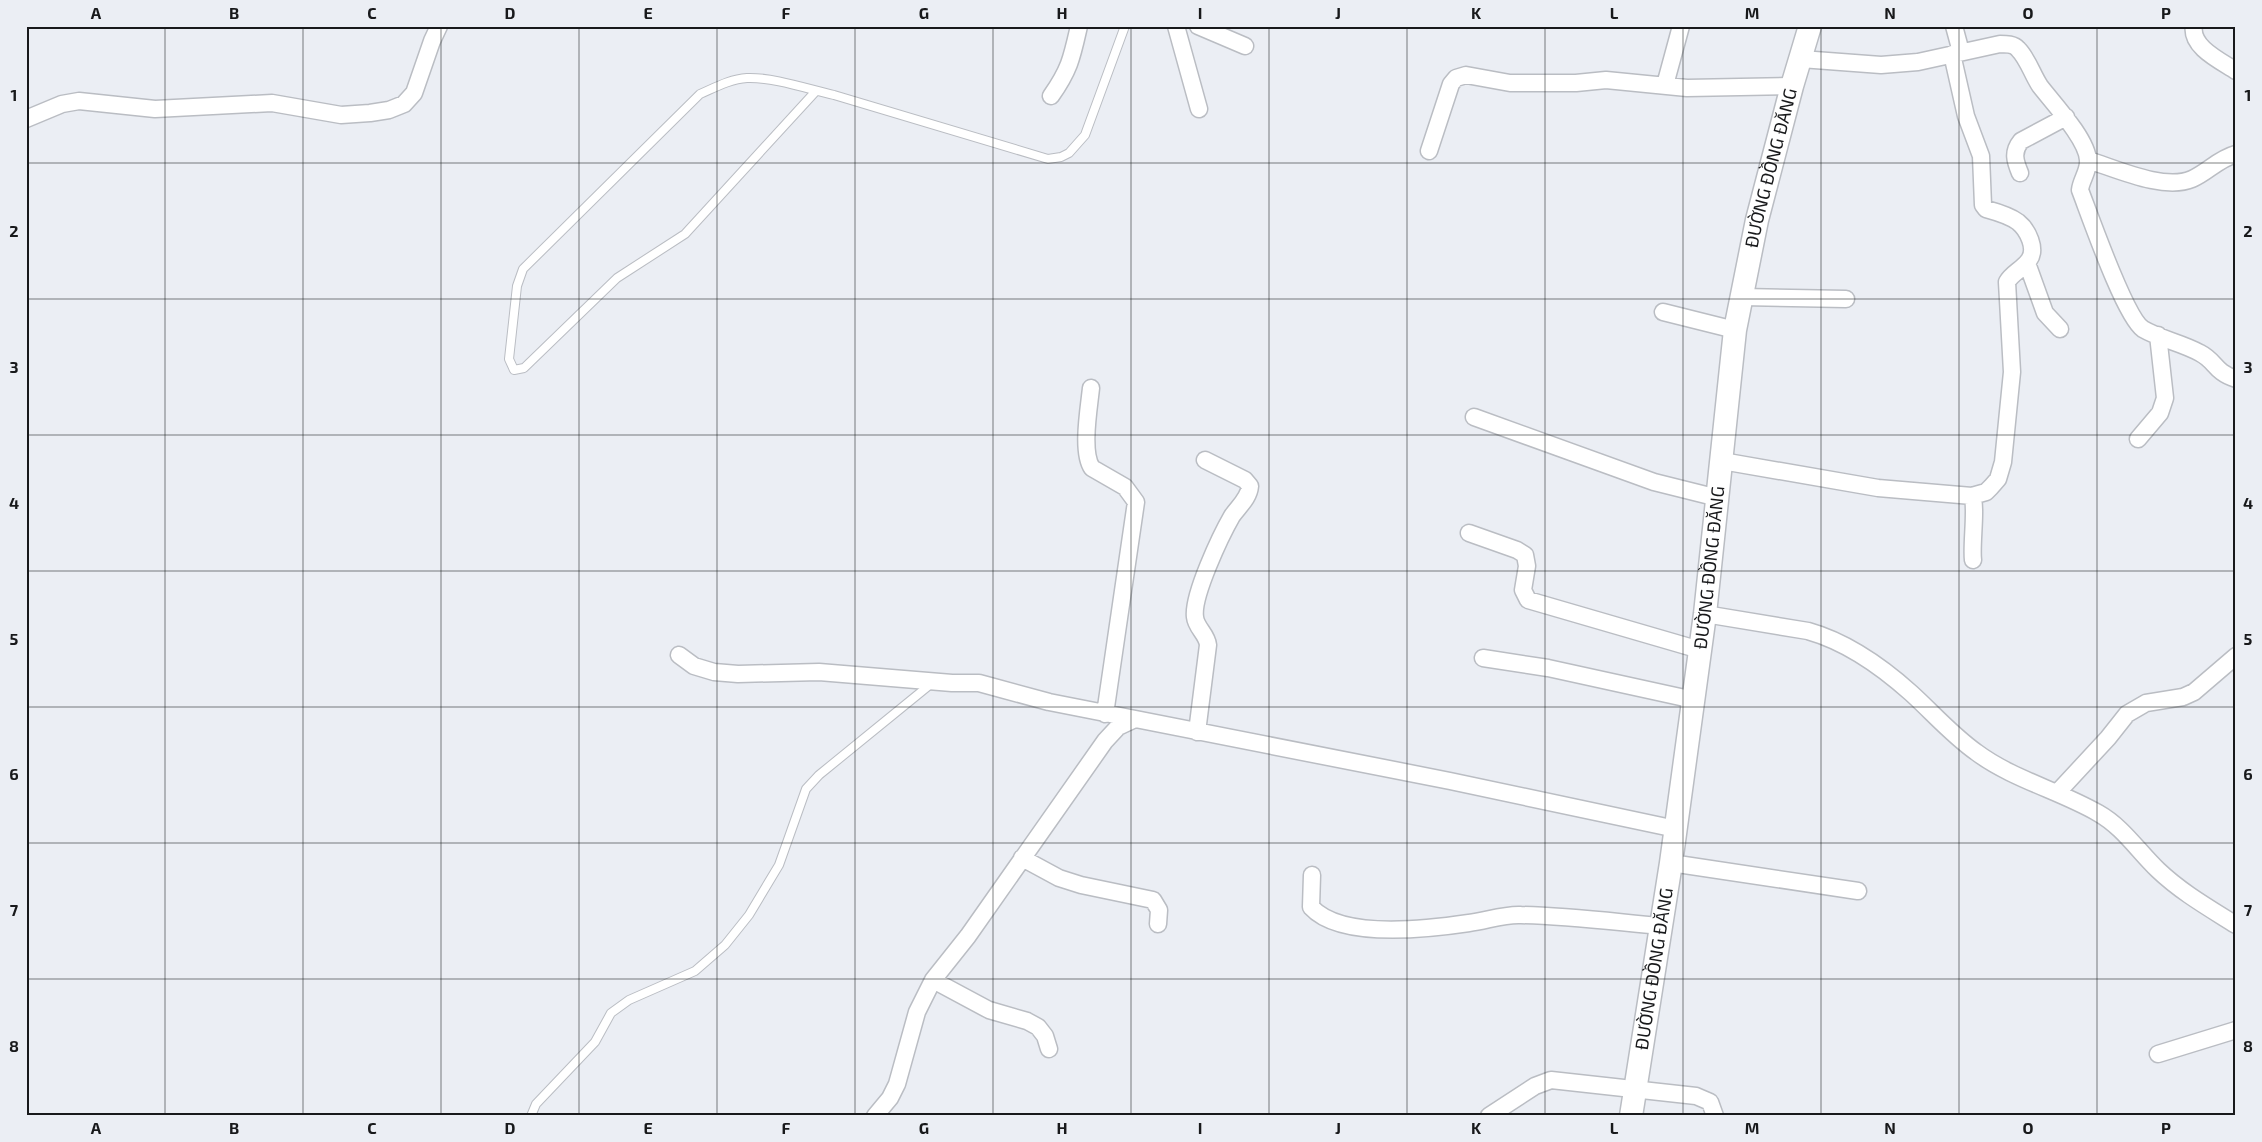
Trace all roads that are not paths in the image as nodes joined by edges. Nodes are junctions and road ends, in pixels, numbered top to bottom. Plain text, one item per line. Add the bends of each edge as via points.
1 (439, 26) edge
2 (1079, 26) edge
3 (1126, 26) edge
4 (1176, 26) edge
5 (1198, 26) edge
6 (1681, 26) edge
7 (1810, 26) edge
8 (1954, 26) edge
9 (2194, 26) edge
10 (1244, 46) dead end
11 (1956, 53) junction
12 (1801, 59) junction
13 (2236, 71) edge
14 (1665, 85) junction
15 (1792, 86) junction
16 (816, 91) junction
17 (1051, 96) dead end
18 (1199, 109) dead end
19 (2066, 117) junction
20 (26, 119) edge
21 (1429, 151) dead end
22 (2236, 154) edge
23 (2088, 160) junction
24 (2020, 173) dead end
25 (2027, 262) junction
26 (1742, 297) junction
27 (1846, 299) dead end
28 (1663, 312) dead end
29 (2060, 329) dead end
30 (1734, 330) junction
31 (2158, 335) junction
32 (2236, 379) edge
33 (1091, 388) dead end
34 (1474, 417) dead end
35 (2138, 439) dead end
36 (1204, 460) dead end
37 (1722, 461) junction
38 (1972, 496) junction
39 (1718, 498) junction
40 (1469, 533) dead end
41 (1973, 560) dead end
42 (1705, 614) junction
43 (1700, 650) junction
44 (679, 655) dead end
45 (2236, 656) edge
46 (1483, 658) dead end
47 (933, 682) junction
48 (1694, 700) junction
49 (1105, 714) junction
50 (1132, 720) junction
51 (1197, 732) junction
52 (2057, 793) junction
53 (1676, 829) junction
54 (1022, 858) junction
55 (1671, 863) junction
56 (1312, 874) dead end
57 (1858, 891) dead end
58 (1158, 924) dead end
59 (2236, 925) edge
60 (1662, 926) junction
61 (933, 980) junction
62 (2236, 1030) edge
63 (1050, 1049) dead end
64 (2158, 1054) dead end
65 (1636, 1089) junction
66 (532, 1116) edge
67 (876, 1116) edge
68 (1489, 1116) edge
69 (1631, 1116) edge
70 (1715, 1116) edge

1 - 20 street via 414,93 404,104 389,110 341,114 272,103 155,109 79,101 62,104
2 - 17 street via 1066,75
3 - 16 lane via 1085,135 1061,158 1048,158
4 - 18 street
5 - 10 street
6 - 14 street
7 - 12 main road, ĐƯỜNG ĐỒNG ĐĂNG
8 - 11 street
9 - 13 street via 2195,40
11 - 12 street via 1918,62 1881,65
11 - 19 street via 2000,44 2018,48 2040,85
11 - 25 street via 1966,116 1981,156 1983,205 2023,227 2032,244 2033,253
12 - 15 main road, ĐƯỜNG ĐỒNG ĐĂNG
14 - 15 street via 1687,88
14 - 21 street via 1606,80 1510,83 1466,75 1456,78 1451,84
15 - 26 main road, ĐƯỜNG ĐỒNG ĐĂNG via 1757,220
16 - 16 lane via 685,234 617,278 524,368 514,370 509,359 517,286 523,269 700,94 746,78
19 - 23 street
19 - 24 street via 2016,146 2014,158
22 - 23 street via 2181,183 2142,177
23 - 31 street via 2080,190 2129,312 2136,323
25 - 29 street via 2045,313
25 - 38 street via 2007,282 2012,372 2002,462 1998,479 1991,487
26 - 27 street
26 - 30 main road, ĐƯỜNG ĐỒNG ĐĂNG
28 - 30 street
30 - 37 main road, ĐƯỜNG ĐỒNG ĐĂNG
31 - 32 street via 2198,352 2223,375
31 - 35 street via 2163,407
33 - 49 street via 1087,450 1090,464 1125,487 1136,502
34 - 39 street via 1663,485
36 - 51 street via 1245,480 1250,486 1248,496 1233,515 1211,556 1196,606 1195,620 1208,645
37 - 38 street via 1878,488
37 - 39 main road, ĐƯỜNG ĐỒNG ĐĂNG
38 - 41 street
39 - 42 main road, ĐƯỜNG ĐỒNG ĐĂNG
40 - 43 street via 1525,555 1527,566 1523,590 1528,600
42 - 43 main road, ĐƯỜNG ĐỒNG ĐĂNG
42 - 52 street via 1822,634 1869,659 1912,693 1976,753
43 - 48 main road, ĐƯỜNG ĐỒNG ĐĂNG
44 - 47 street via 694,666 714,672 819,672
45 - 52 street via 2194,692 2146,703 2127,714
46 - 48 street via 1548,668
47 - 49 street via 979,683
47 - 66 lane via 806,789 779,866 749,915 725,945 695,971 629,1000 612,1013 595,1042 536,1104
48 - 53 main road, ĐƯỜNG ĐỒNG ĐĂNG
49 - 50 street
50 - 51 street
50 - 54 street via 1118,727 1105,741
51 - 53 street
52 - 59 street via 2099,813 2135,843 2172,882
53 - 55 main road, ĐƯỜNG ĐỒNG ĐĂNG
54 - 58 street via 1058,878 1153,900 1159,910
54 - 61 street
55 - 57 street
55 - 60 main road, ĐƯỜNG ĐỒNG ĐĂNG
56 - 60 street via 1311,907 1337,922 1354,927 1402,930 1520,914
60 - 65 main road, ĐƯỜNG ĐỒNG ĐĂNG
61 - 63 street via 989,1010 1038,1027
61 - 67 street via 917,1012 897,1084
62 - 64 street
65 - 68 street via 1550,1080
65 - 69 main road, ĐƯỜNG ĐỒNG ĐĂNG
65 - 70 street via 1704,1098 1710,1102

